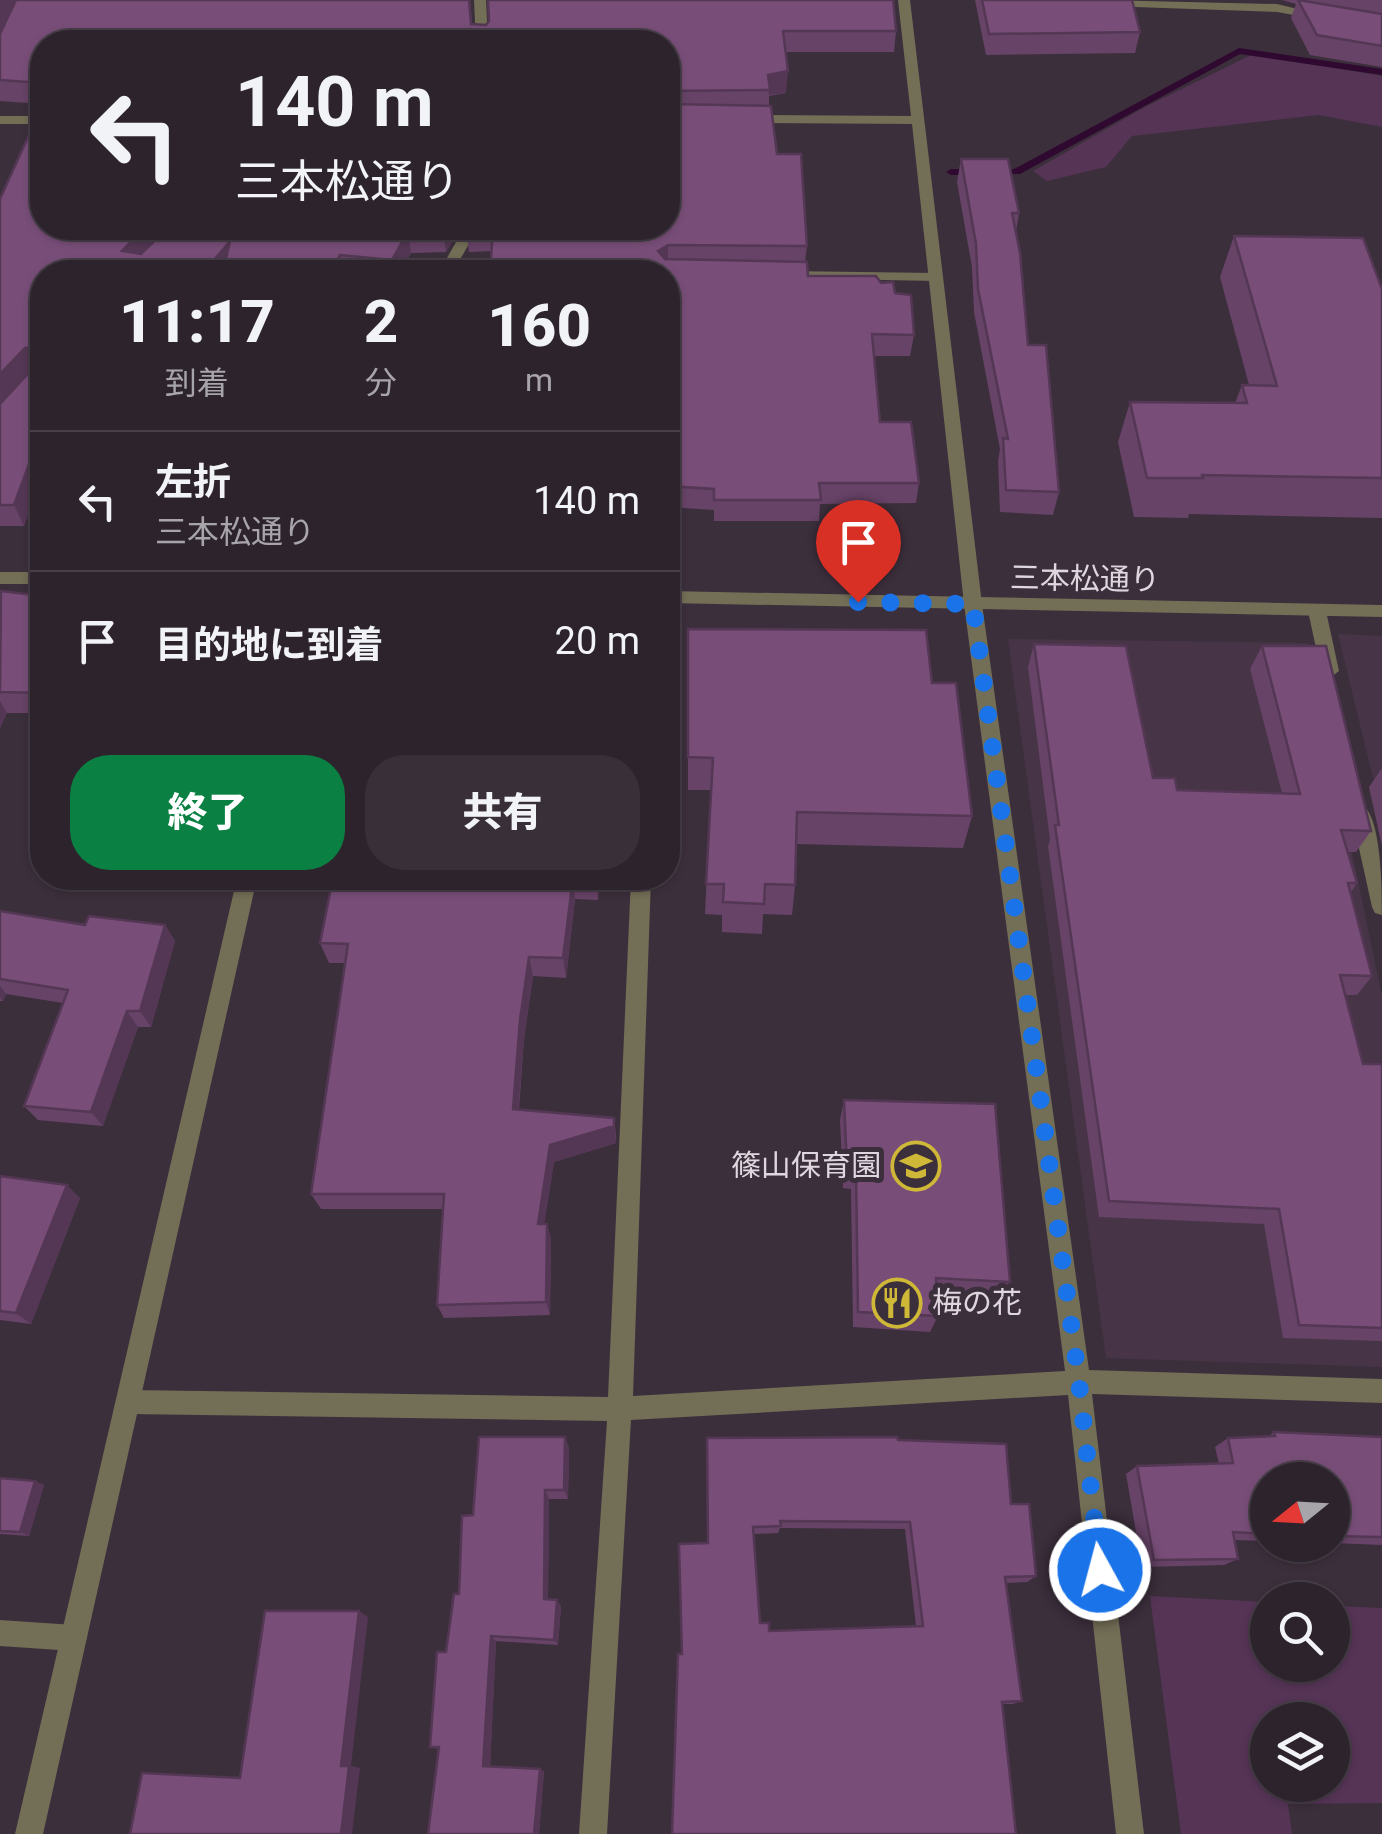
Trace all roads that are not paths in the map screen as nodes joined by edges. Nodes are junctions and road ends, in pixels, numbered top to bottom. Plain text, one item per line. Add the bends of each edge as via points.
1 (480, 0) edge
2 (904, 0) edge
3 (1089, 2) edge
4 (1275, 4) edge
5 (1330, 18) edge
6 (481, 30) edge
7 (726, 119) edge
8 (0, 120) edge
9 (30, 120) edge
10 (918, 120) junction
11 (764, 275) edge
12 (936, 277) junction
13 (0, 578) edge
14 (30, 578) edge
15 (680, 597) edge
16 (973, 604) junction
17 (1317, 611) junction
18 (1382, 611) edge
19 (1333, 685) edge
20 (1358, 796) edge
21 (244, 890) edge
22 (641, 890) edge
23 (1382, 908) edge
24 (1079, 1382) junction
25 (1382, 1391) edge
26 (129, 1402) junction
27 (620, 1409) junction
28 (0, 1632) edge
29 (74, 1638) junction
30 (28, 1834) edge
31 (593, 1834) edge
32 (1130, 1834) edge

1 - 6 street
2 - 10 street
3 - 4 street
4 - 5 street
7 - 10 street
8 - 9 street
10 - 12 street
11 - 12 street
12 - 16 street
13 - 14 street
15 - 16 street, 三本松通り
16 - 17 street, 三本松通り
16 - 24 street
17 - 18 street, 三本松通り
17 - 19 street
20 - 23 street
21 - 26 street
22 - 27 street
24 - 25 street
24 - 27 street
24 - 32 street
26 - 27 street
26 - 29 street
27 - 31 street
28 - 29 street
29 - 30 street

